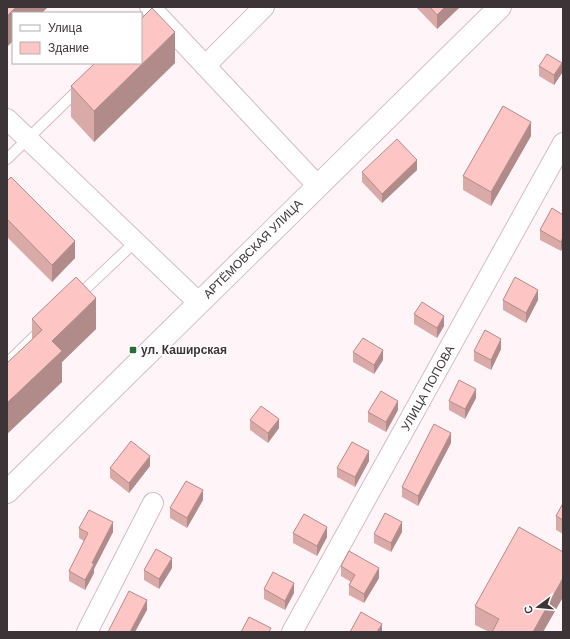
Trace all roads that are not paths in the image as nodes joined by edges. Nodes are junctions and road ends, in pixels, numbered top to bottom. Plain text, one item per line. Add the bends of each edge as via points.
1 (264, 7) edge
2 (500, 7) edge
3 (153, 13) edge
4 (205, 66) junction
5 (90, 79) edge
6 (7, 119) edge
7 (28, 139) junction
8 (563, 143) edge
9 (7, 159) edge
10 (318, 186) junction
11 (135, 242) junction
12 (71, 302) edge
13 (199, 303) junction
14 (48, 324) edge
15 (7, 363) edge
16 (7, 492) edge
17 (153, 503) dead end
18 (87, 632) edge
19 (292, 632) edge

1 - 4 street
2 - 10 street, АРТЁМОВСКАЯ УЛИЦА
3 - 4 street
4 - 10 street
5 - 7 lane
6 - 7 street
7 - 9 lane
7 - 11 street
8 - 19 street, УЛИЦА ПОПОВА
10 - 13 street, АРТЁМОВСКАЯ УЛИЦА
11 - 12 lane
11 - 13 street
13 - 16 street, АРТЁМОВСКАЯ УЛИЦА
14 - 15 lane
17 - 18 street

